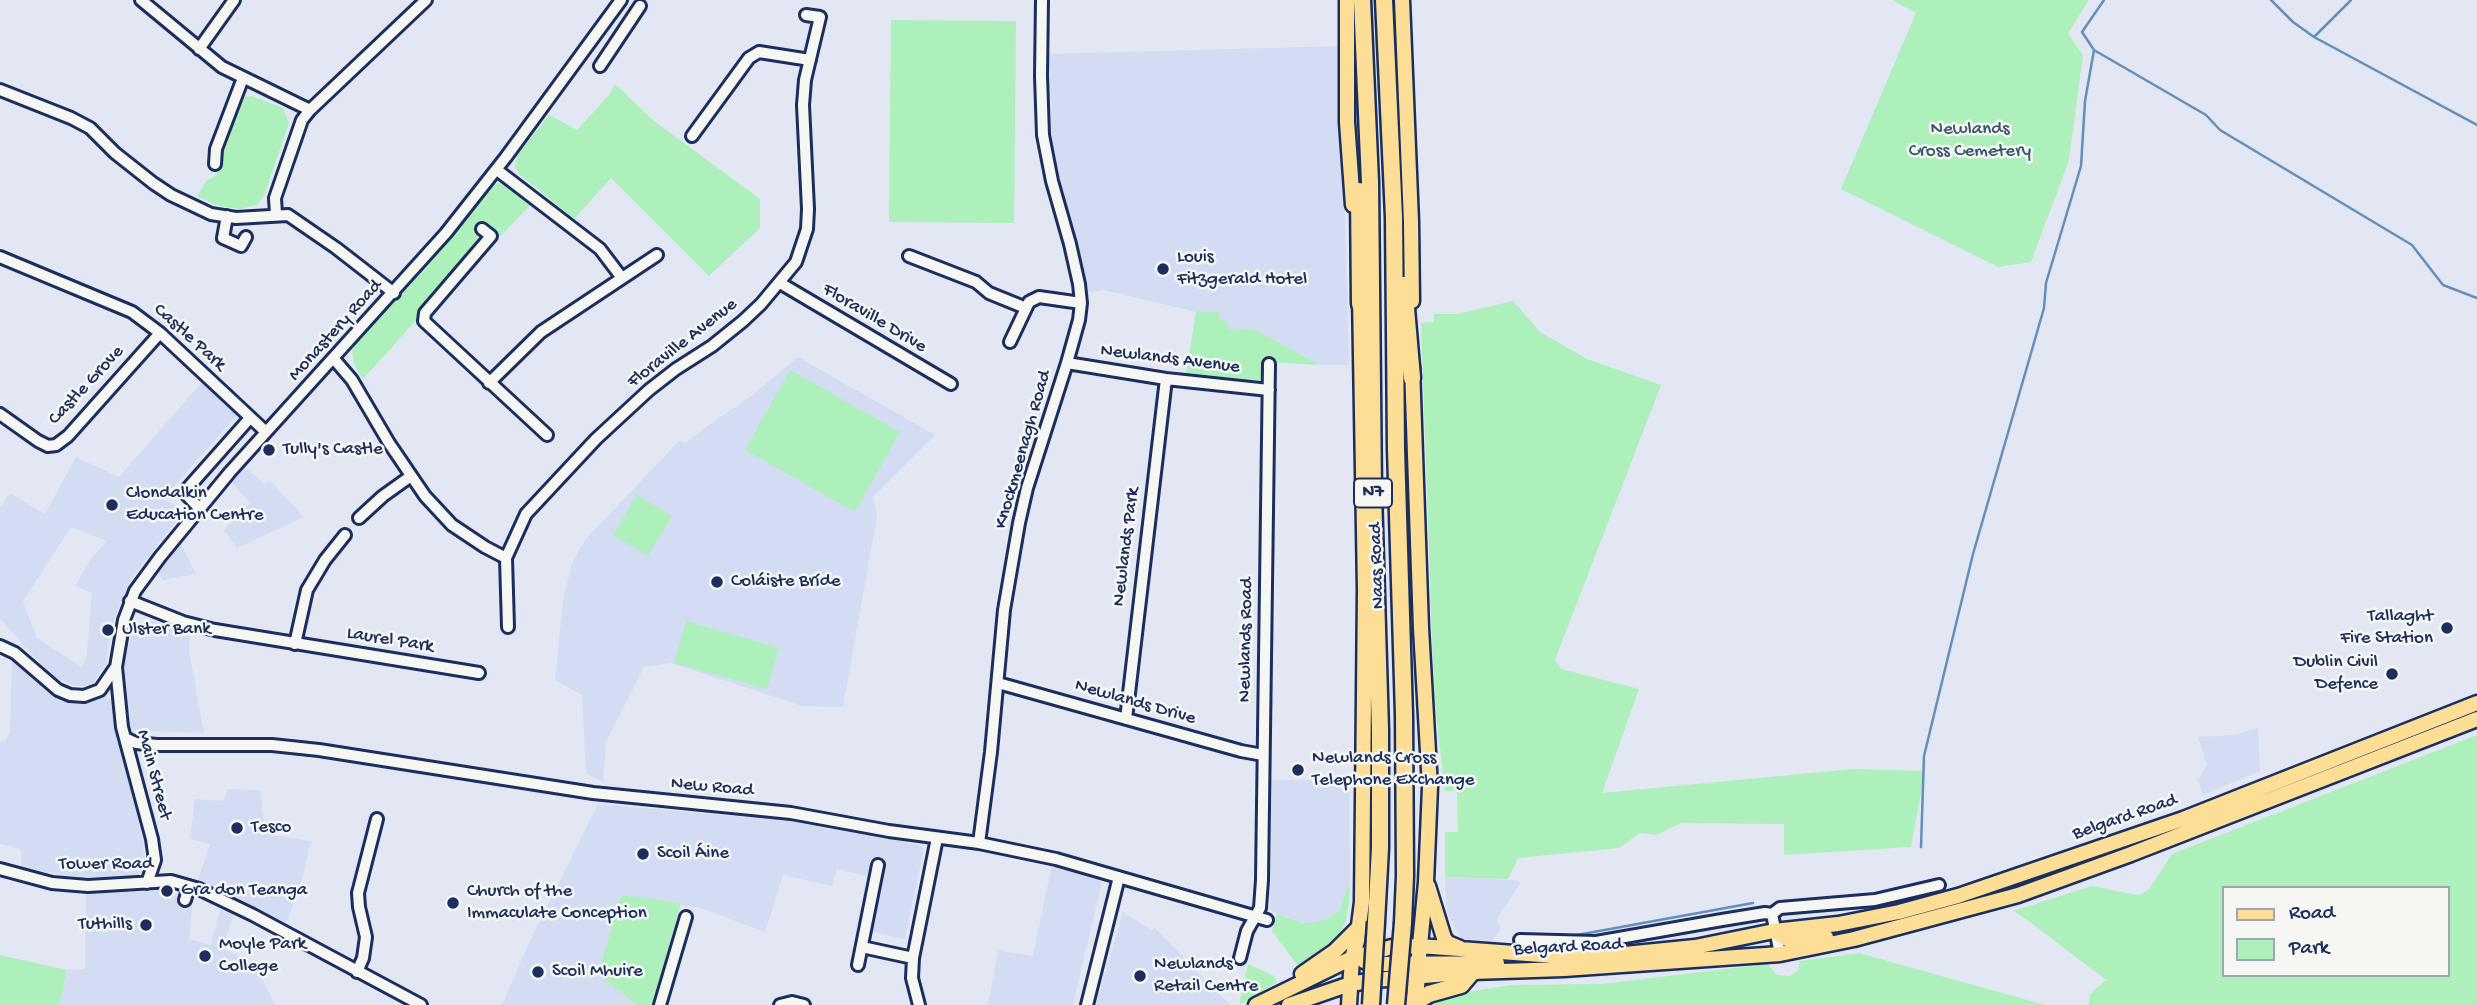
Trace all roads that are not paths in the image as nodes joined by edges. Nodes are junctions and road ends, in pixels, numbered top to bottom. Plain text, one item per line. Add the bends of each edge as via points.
1 (141, 0) edge
2 (234, 0) edge
3 (426, 0) edge
4 (621, 0) edge
5 (1042, 0) edge
6 (1347, 0) edge
7 (1362, 0) edge
8 (1384, 0) edge
9 (1402, 0) edge
10 (640, 6) dead end
11 (806, 15) dead end
12 (598, 32) junction
13 (614, 44) junction
14 (198, 49) junction
15 (810, 60) junction
16 (1364, 63) junction
17 (600, 66) dead end
18 (243, 78) junction
19 (0, 90) edge
20 (310, 110) junction
21 (692, 136) dead end
22 (215, 164) dead end
23 (497, 170) junction
24 (276, 214) junction
25 (227, 216) junction
26 (1394, 217) junction
27 (482, 229) dead end
28 (246, 237) dead end
29 (657, 255) dead end
30 (909, 256) dead end
31 (0, 257) edge
32 (622, 278) junction
33 (780, 283) junction
34 (394, 293) junction
35 (1081, 303) junction
36 (1360, 304) junction
37 (1026, 308) junction
38 (160, 333) junction
39 (1010, 342) dead end
40 (334, 359) junction
41 (1067, 363) junction
42 (1269, 363) dead end
43 (1412, 378) junction
44 (1166, 379) junction
45 (489, 383) junction
46 (951, 384) dead end
47 (1269, 390) junction
48 (0, 414) edge
49 (250, 418) junction
50 (266, 432) junction
51 (547, 435) dead end
52 (411, 476) junction
53 (199, 508) junction
54 (359, 518) dead end
55 (345, 535) dead end
56 (506, 558) junction
57 (130, 601) junction
58 (508, 626) dead end
59 (296, 644) junction
60 (0, 646) edge
61 (116, 667) junction
62 (479, 673) dead end
63 (998, 683) junction
64 (100, 690) junction
65 (117, 698) junction
66 (2471, 713) edge
67 (1126, 719) junction
68 (126, 742) junction
69 (157, 745) junction
70 (1264, 755) junction
71 (130, 759) junction
72 (377, 819) dead end
73 (937, 838) junction
74 (979, 843) junction
75 (155, 860) junction
76 (878, 865) dead end
77 (0, 869) edge
78 (1119, 877) junction
79 (171, 881) junction
80 (1426, 882) junction
81 (147, 883) junction
82 (1939, 885) dead end
83 (189, 886) junction
84 (186, 900) dead end
85 (1772, 914) junction
86 (1256, 915) junction
87 (686, 917) dead end
88 (1267, 919) dead end
89 (1368, 924) junction
90 (1774, 931) junction
91 (1854, 939) junction
92 (1520, 940) dead end
93 (1419, 946) junction
94 (862, 947) junction
95 (1695, 947) junction
96 (1465, 950) junction
97 (1360, 953) junction
98 (1780, 954) junction
99 (913, 958) junction
100 (1241, 958) dead end
101 (858, 965) dead end
102 (1545, 969) junction
103 (1418, 971) junction
104 (357, 972) junction
105 (1472, 972) junction
106 (1354, 984) junction
107 (1323, 993) junction
108 (1273, 996) junction
109 (1414, 1004) edge
110 (421, 1005) edge
111 (660, 1005) edge
112 (780, 1005) edge
113 (804, 1005) edge
114 (919, 1005) edge
115 (1087, 1005) edge
116 (1256, 1005) edge
117 (1289, 1005) edge
118 (1348, 1005) edge
119 (1356, 1005) edge
120 (1371, 1005) edge
121 (1396, 1005) edge

1 - 14 street
2 - 14 street
3 - 20 street
4 - 12 street, Monastery Road
5 - 35 street, Knockmeenagh Road via 1043,135
6 - 36 main road, Naas Road via 1347,122
7 - 16 highway, Naas Road / N7
8 - 26 highway, Naas Road / N7
9 - 43 main road
10 - 13 street
11 - 15 street, Floraville Avenue via 820,17
12 - 13 street
12 - 23 street, Monastery Road
13 - 17 street
14 - 18 street
15 - 21 street via 759,52 749,58
15 - 33 street, Floraville Avenue via 803,105 807,229 796,262
16 - 36 highway, N7
16 - 89 highway, Naas Road / N7 via 1380,730 1380,848
18 - 20 street
18 - 22 street via 216,149
19 - 25 street via 90,128 171,195 211,214
20 - 24 street via 302,120 275,198
23 - 32 street via 600,249
23 - 34 street, Monastery Road
24 - 25 street
24 - 34 street via 296,220
25 - 28 street via 223,238 241,246
26 - 43 highway
26 - 121 highway, Naas Road / N7, bridge via 1405,727 1405,876
27 - 45 street via 491,236 425,313 424,321
29 - 32 street
30 - 37 street
31 - 38 street, Castle Park via 132,312
32 - 45 street via 541,332
33 - 46 street, Floraville Drive
33 - 56 street, Floraville Avenue via 743,321 658,383 596,439 526,514
34 - 40 street, Monastery Road
35 - 37 street via 1039,297
35 - 41 street, Knockmeenagh Road
36 - 89 main road, Naas Road via 1365,657 1362,902
37 - 39 street
38 - 48 street, Castle Grove via 56,445 38,441
38 - 49 street, Castle Park
40 - 50 street, Monastery Road
40 - 52 street
41 - 44 street, Newlands Avenue
41 - 63 street, Knockmeenagh Road via 1018,523
42 - 47 street, Newlands Road
43 - 80 main road via 1430,788
44 - 47 street, Newlands Avenue
44 - 67 street, Newlands Park
45 - 51 street
47 - 70 street, Newlands Road
49 - 50 street, Castle Park
49 - 53 street via 187,489 186,494
50 - 53 street, Monastery Road
52 - 54 street
52 - 56 street via 452,525
53 - 57 street, Monastery Road
55 - 59 street via 307,590
56 - 58 street, Floraville Avenue
57 - 59 street, Laurel Park via 193,625
57 - 61 street, Monastery Road
59 - 62 street, Laurel Park
60 - 64 street via 63,692 84,696
61 - 64 street
61 - 65 street, Monastery Road
63 - 67 street, Newlands Drive
63 - 74 street, Knockmeenagh Road
64 - 65 street
65 - 68 street, Main Street
66 - 90 main road, Belgard Road via 1958,896 1899,912
66 - 91 main road, Belgard Road via 2131,854 2018,895
67 - 70 street, Newlands Drive
68 - 69 street, New Road
68 - 71 street, Main Street
69 - 71 street, New Road via 136,751
69 - 73 street, New Road via 272,745 318,750 593,793 791,813
70 - 86 street, Newlands Road via 1262,880
71 - 75 street, Main Street
72 - 104 street via 358,893 366,937
73 - 74 street, New Road
73 - 99 street
74 - 78 street, New Road
75 - 79 street, Main Street
75 - 81 street
76 - 94 street
77 - 81 street, Tower Road via 52,883
78 - 86 street, New Road
78 - 115 street
79 - 81 street, Tower Road
79 - 83 street
80 - 93 main road
80 - 96 main road via 1444,938
82 - 85 street, Belgard Road via 1875,900 1780,908
83 - 84 street
83 - 104 street
85 - 90 street
85 - 92 street, Belgard Road via 1596,942
86 - 88 street, New Road
86 - 100 street, Newlands Road
87 - 111 street
89 - 97 main road, Naas Road
89 - 108 main road
89 - 120 highway, Naas Road / N7, bridge
90 - 91 main road, Belgard Road via 1789,940
90 - 95 main road, Belgard Road
90 - 98 street
91 - 98 main road, Belgard Road
93 - 96 main road, Belgard Road
93 - 97 main road, Belgard Road
93 - 103 main road
94 - 99 street
94 - 101 street
95 - 96 main road, Belgard Road via 1605,956
95 - 98 main road, Belgard Road via 1708,950 1759,944
97 - 103 main road via 1375,964
97 - 106 main road, Naas Road
97 - 108 main road, Belgard Road
98 - 102 main road, Belgard Road
99 - 114 street via 912,978
102 - 103 main road via 1468,961
102 - 105 main road, Belgard Road
103 - 105 main road, Belgard Road
103 - 106 main road, Belgard Road
103 - 109 highway
104 - 110 street
105 - 109 highway via 1461,985 1429,994
106 - 107 main road, Belgard Road
106 - 118 main road
106 - 119 main road
107 - 117 main road, Belgard Road
107 - 118 main road
108 - 116 main road
112 - 113 street

